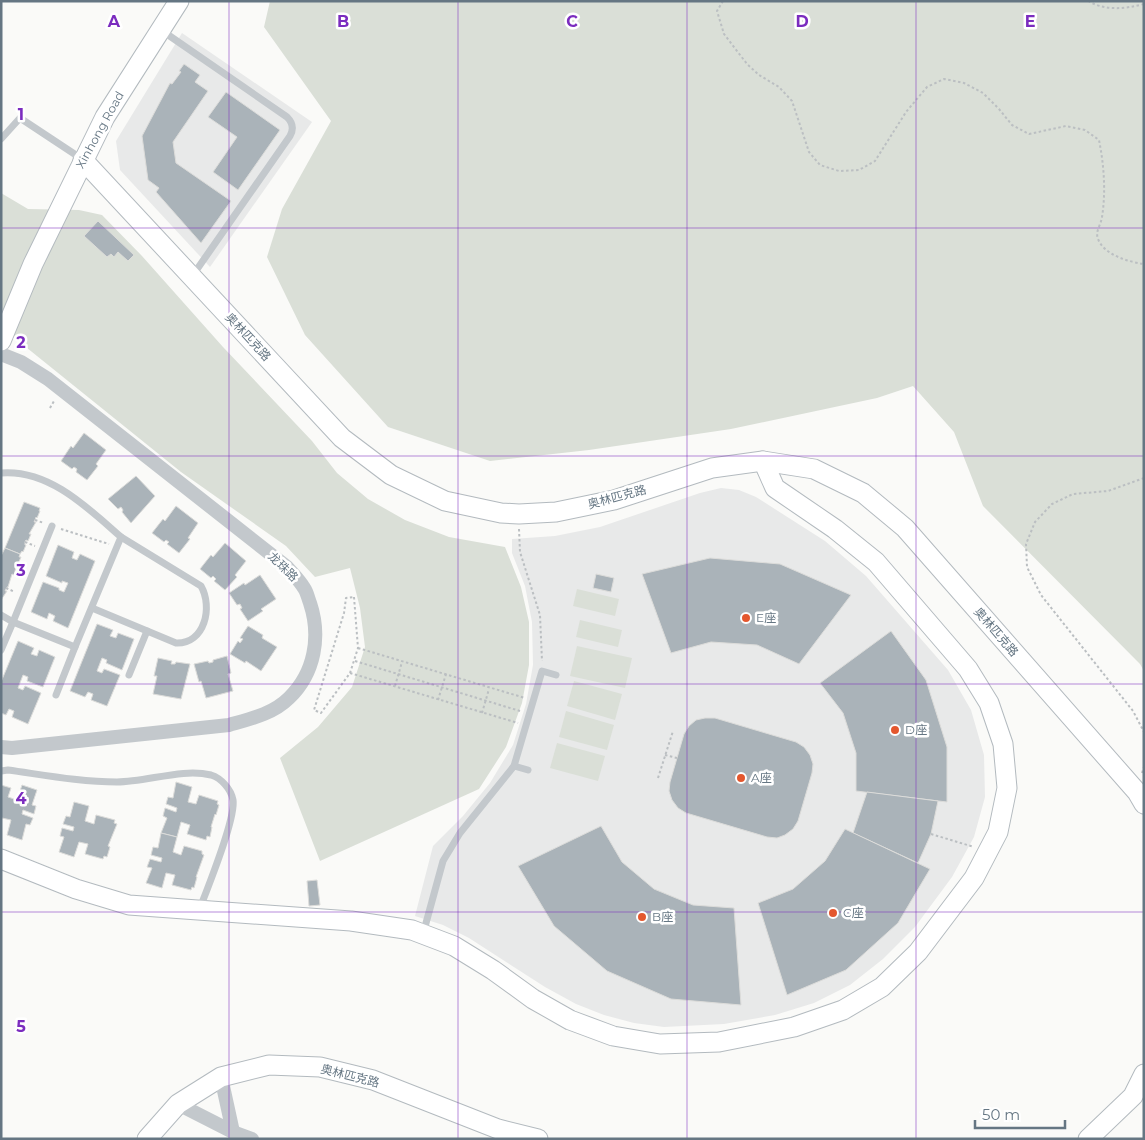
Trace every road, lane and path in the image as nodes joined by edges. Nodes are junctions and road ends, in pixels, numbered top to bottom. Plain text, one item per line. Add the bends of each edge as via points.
1 (179, 1) edge
2 (723, 1) edge
3 (1088, 1) edge
4 (1144, 4) edge
5 (160, 30) junction
6 (1, 139) edge
7 (83, 160) junction
8 (1144, 264) edge
9 (191, 276) junction
10 (1, 341) edge
11 (1, 354) edge
12 (52, 404) dead end
13 (50, 408) dead end
14 (763, 461) junction
15 (1, 473) edge
16 (1144, 478) edge
17 (519, 514) junction
18 (35, 520) dead end
19 (43, 523) dead end
20 (52, 526) joint
21 (121, 537) junction
22 (25, 542) dead end
23 (33, 546) dead end
24 (117, 546) junction
25 (16, 566) dead end
26 (24, 569) dead end
27 (6, 588) dead end
28 (14, 592) dead end
29 (92, 608) junction
30 (1, 615) edge
31 (13, 622) junction
32 (147, 632) junction
33 (75, 648) junction
34 (358, 648) junction
35 (1, 650) edge
36 (354, 660) junction
37 (402, 661) junction
38 (542, 671) junction
39 (350, 673) junction
40 (399, 674) junction
41 (446, 674) junction
42 (129, 675) dead end
43 (556, 675) dead end
44 (395, 686) junction
45 (442, 687) junction
46 (490, 688) junction
47 (56, 695) dead end
48 (438, 700) junction
49 (486, 700) junction
50 (534, 701) junction
51 (482, 713) junction
52 (530, 713) junction
53 (526, 726) junction
54 (673, 731) dead end
55 (1144, 732) edge
56 (1, 748) edge
57 (665, 755) junction
58 (677, 758) dead end
59 (514, 766) junction
60 (528, 770) dead end
61 (1, 771) edge
62 (658, 778) dead end
63 (1144, 804) edge
64 (931, 834) dead end
65 (988, 851) junction
66 (1, 859) edge
67 (199, 910) junction
68 (423, 935) junction
69 (1144, 1074) edge
70 (221, 1077) junction
71 (178, 1104) junction
72 (233, 1132) junction
73 (147, 1139) edge
74 (252, 1139) edge
75 (538, 1139) edge
76 (1088, 1139) edge

1 - 5 street, Xinhong Road
2 - 8 path via 717,11 724,34 747,64 779,87 792,101 809,152 820,165 838,171 859,170 875,161 906,112 927,87 944,80 964,83 983,93 1012,125 1029,134 1066,126 1085,130 1098,140 1103,160 1103,195 1098,240 1107,251 1124,260
3 - 4 path via 1116,9
5 - 7 street, Xinhong Road via 105,117
5 - 9 lane via 287,117 293,128
6 - 7 lane via 20,118
7 - 9 street, 奥林匹克路
7 - 10 street, Xinhong Road via 33,264
9 - 17 street, 奥林匹克路 via 342,438 391,475 446,501
11 - 56 street, 龙珠路 via 48,379 287,567 305,589 314,614 316,636 313,658 304,679 288,699 262,715 229,725
12 - 13 path
14 - 17 street, 奥林匹克路 via 712,468 614,500 556,512
14 - 63 street, 奥林匹克路 via 814,469 863,493 905,528 1137,792
14 - 65 street via 775,488 836,529 876,562 968,669 989,703 1003,744 1007,788 998,832
15 - 21 lane via 29,475 61,489
16 - 55 path via 1108,491 1073,494 1052,504 1035,522 1026,544 1027,567 1041,595 1132,711
17 - 38 path via 520,552 540,615
18 - 19 path
20 - 24 path
20 - 31 lane
21 - 24 lane
21 - 32 lane via 195,581 204,592 203,624 191,641 176,643
22 - 23 path
24 - 29 lane
25 - 26 path
27 - 28 path
29 - 32 lane
29 - 33 lane
30 - 31 lane
31 - 33 lane
31 - 35 lane
32 - 42 lane
33 - 47 lane
34 - 36 path
34 - 37 path
34 - 39 path via 354,597 346,598 314,710 321,713
36 - 39 path
36 - 40 path
37 - 40 path
37 - 41 path
38 - 43 lane
38 - 50 lane
39 - 44 path
40 - 44 path
40 - 45 path
41 - 45 path
41 - 46 path
44 - 48 path
45 - 48 path
45 - 49 path
46 - 49 path
46 - 50 path
48 - 51 path
49 - 51 path
49 - 52 path
50 - 52 lane
51 - 53 path
52 - 53 lane
53 - 59 lane
54 - 57 path
57 - 58 path
57 - 62 path
59 - 60 lane
59 - 68 lane via 460,834 443,861
61 - 67 lane via 118,782 198,773 214,776 226,785 233,800 231,821
64 - 65 path
65 - 68 street via 974,878 918,952 882,987 843,1010 794,1027 719,1042 660,1044 613,1036 570,1020 454,946
66 - 67 street via 76,890 129,905
67 - 68 street via 351,921 412,930
69 - 76 street via 1133,1096
70 - 71 street, 奥林匹克路
70 - 72 street
70 - 75 street, 奥林匹克路 via 269,1065 320,1067 374,1080 498,1129
71 - 72 street
71 - 73 street, 奥林匹克路
72 - 74 street

